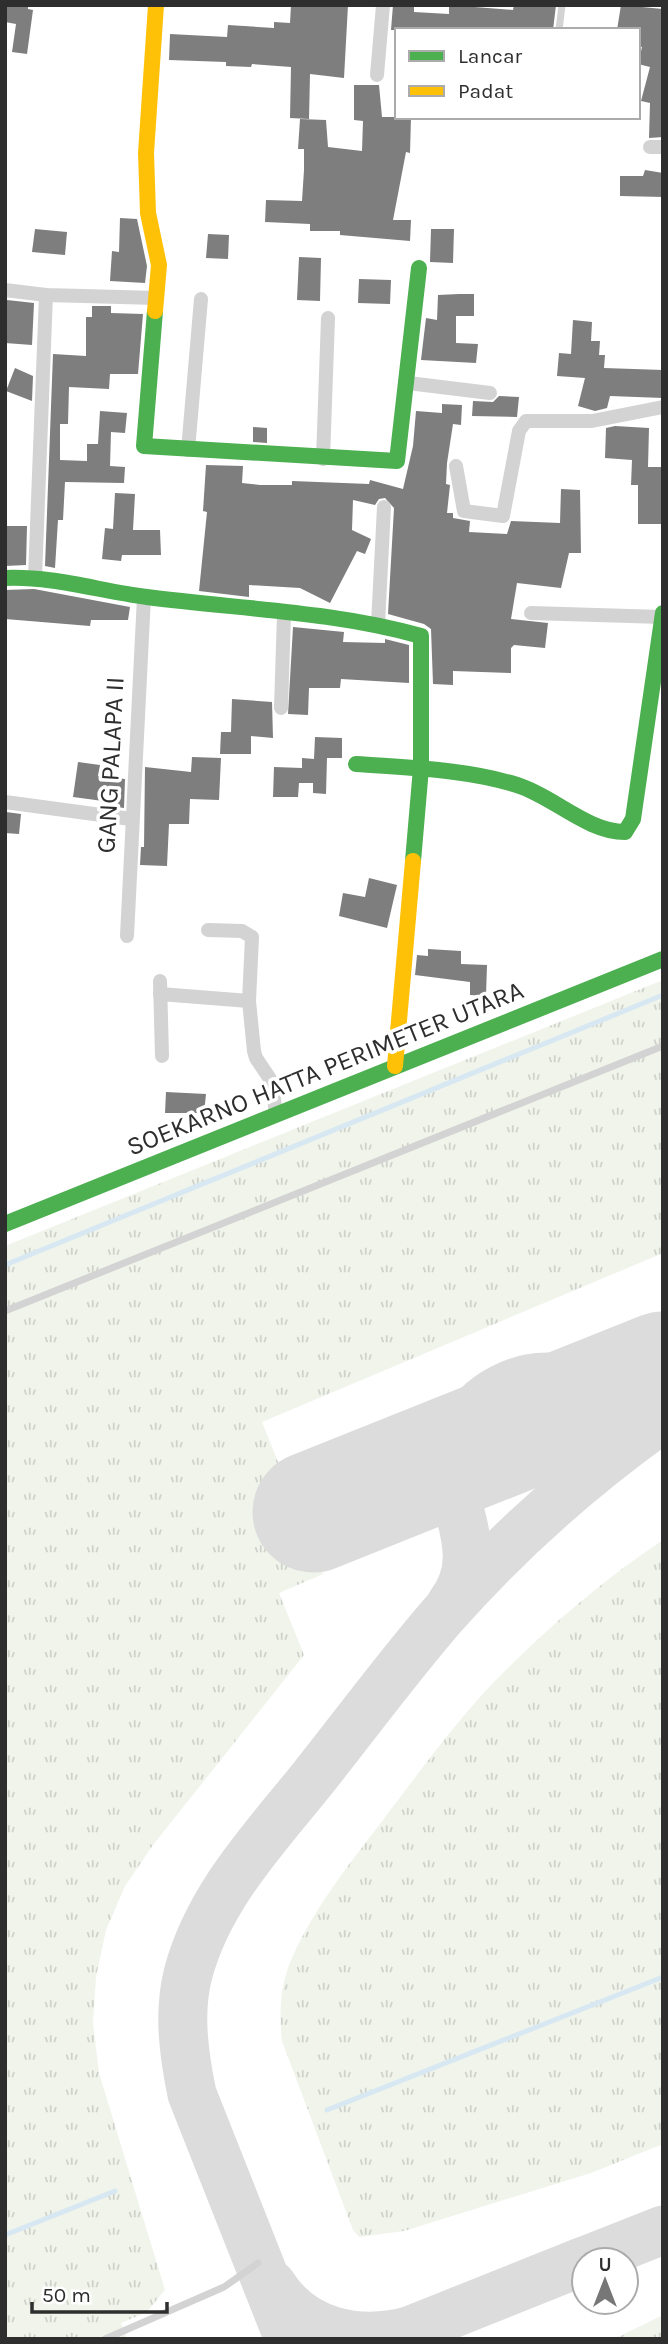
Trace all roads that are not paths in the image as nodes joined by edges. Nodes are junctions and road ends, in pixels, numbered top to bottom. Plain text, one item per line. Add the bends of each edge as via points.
1 (156, 5) edge
2 (383, 5) edge
3 (562, 5) edge
4 (559, 28) edge
5 (377, 75) dead end
6 (419, 268) dead end
7 (5, 290) edge
8 (46, 295) junction
9 (157, 298) junction
10 (201, 299) dead end
11 (328, 318) dead end
12 (408, 383) junction
13 (490, 393) dead end
14 (663, 407) edge
15 (188, 450) junction
16 (323, 459) junction
17 (456, 466) dead end
18 (384, 507) dead end
19 (35, 577) junction
20 (5, 578) edge
21 (144, 597) junction
22 (531, 613) dead end
23 (284, 615) junction
24 (662, 615) edge
25 (377, 624) junction
26 (281, 708) dead end
27 (356, 764) dead end
28 (421, 768) junction
29 (5, 802) edge
30 (131, 819) junction
31 (208, 930) dead end
32 (127, 936) dead end
33 (663, 959) edge
34 (248, 1001) junction
35 (663, 1045) edge
36 (162, 1056) dead end
37 (395, 1066) junction
38 (275, 1115) junction
39 (5, 1224) edge
40 (5, 1311) edge
41 (258, 2263) dead end
42 (105, 2339) edge

1 - 9 street via 146,153 148,213 159,265
2 - 5 street
3 - 4 lane
6 - 12 street
7 - 8 street
8 - 9 street
8 - 19 street
9 - 15 street via 144,446
10 - 15 street
11 - 16 street
12 - 13 street
12 - 16 street via 399,460
14 - 17 street via 592,421 526,421 519,431 503,516 464,511
15 - 16 street
18 - 25 street
19 - 20 street
19 - 21 street
21 - 23 street
21 - 30 street, GANG PALAPA II
22 - 24 street
23 - 25 street
23 - 26 street
24 - 28 street via 633,819 625,832 609,830 540,793 503,780 461,770
25 - 28 street via 421,636
27 - 28 street
28 - 37 street
29 - 30 street
30 - 32 street, GANG PALAPA II
31 - 34 street via 242,931 252,937
33 - 37 street, SOEKARNO HATTA PERIMETER UTARA
34 - 36 street via 160,988
34 - 38 street via 256,1059 272,1082
35 - 40 lane
37 - 38 street, SOEKARNO HATTA PERIMETER UTARA
38 - 39 street, SOEKARNO HATTA PERIMETER UTARA
41 - 42 lane via 225,2287

